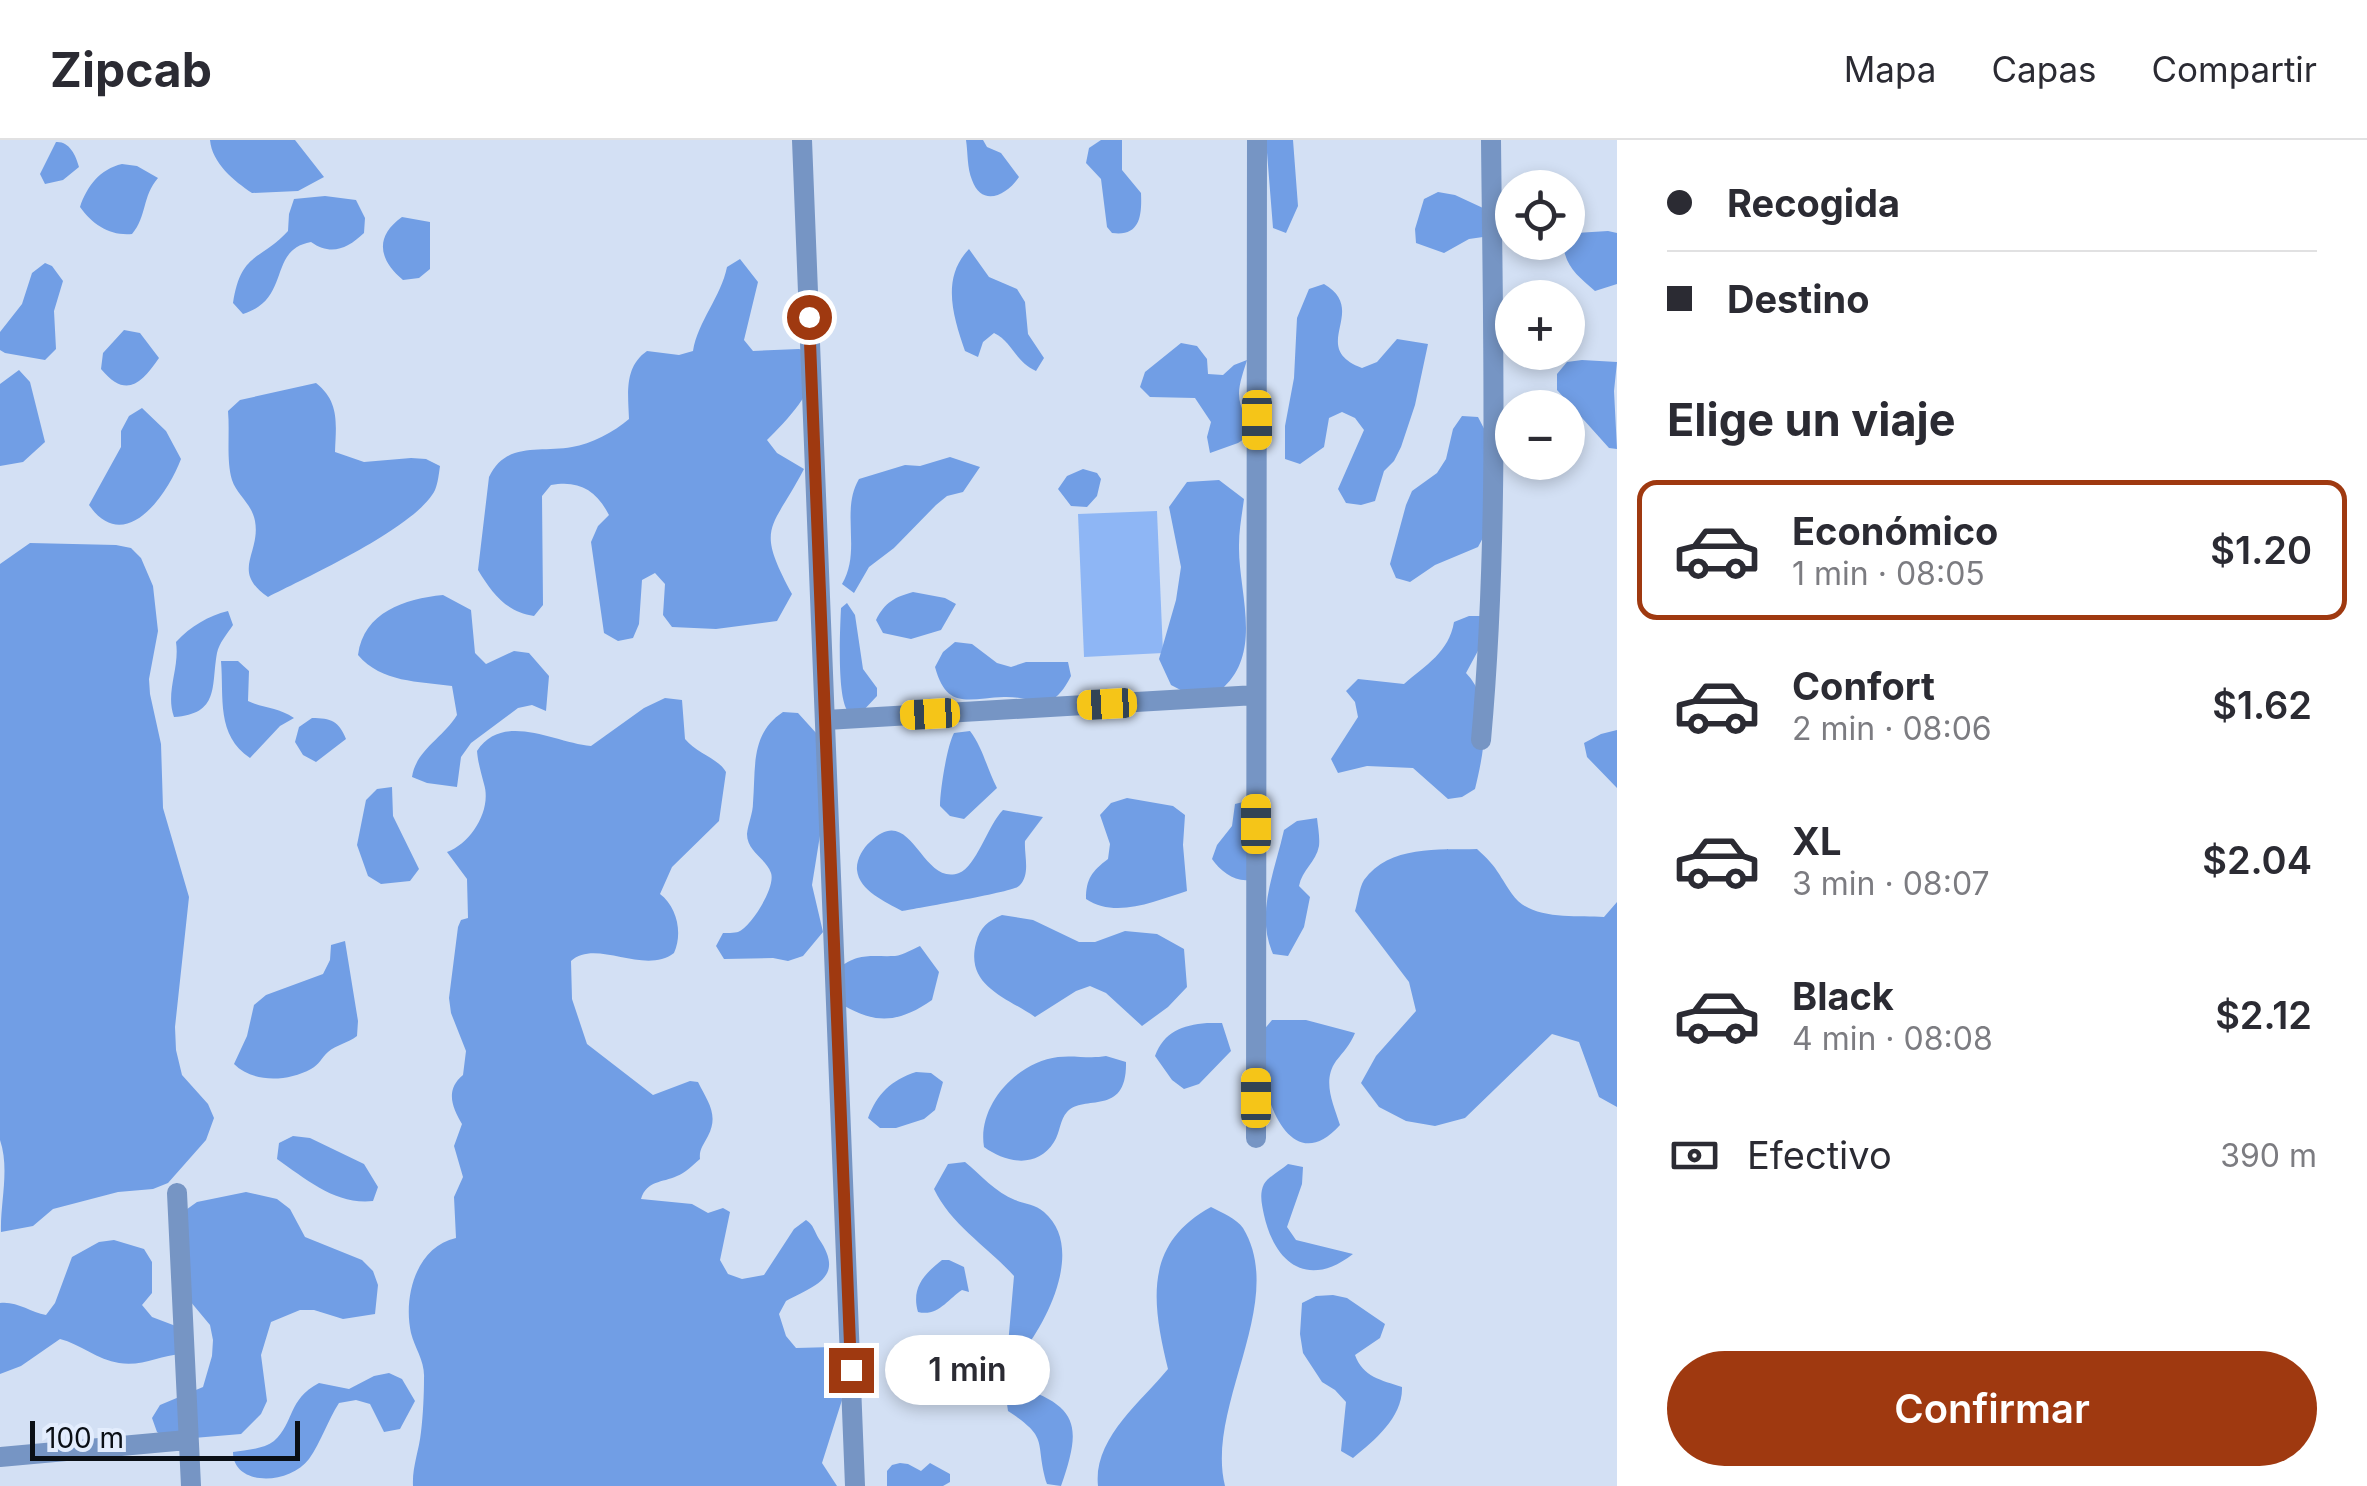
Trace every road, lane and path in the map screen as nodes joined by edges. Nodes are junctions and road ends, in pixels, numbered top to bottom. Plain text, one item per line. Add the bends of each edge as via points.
1 (802, 140) edge
2 (1257, 140) edge
3 (1491, 140) edge
4 (1256, 695) junction
5 (826, 720) junction
6 (1480, 740) dead end
7 (1256, 1138) dead end
8 (177, 1193) dead end
9 (187, 1440) junction
10 (0, 1457) edge
11 (190, 1486) edge
12 (855, 1486) edge

1 - 5 street
2 - 4 street
3 - 6 street via 1494,424 1489,653
4 - 5 street
4 - 7 street
5 - 12 street
8 - 9 street
9 - 10 street
9 - 11 street

